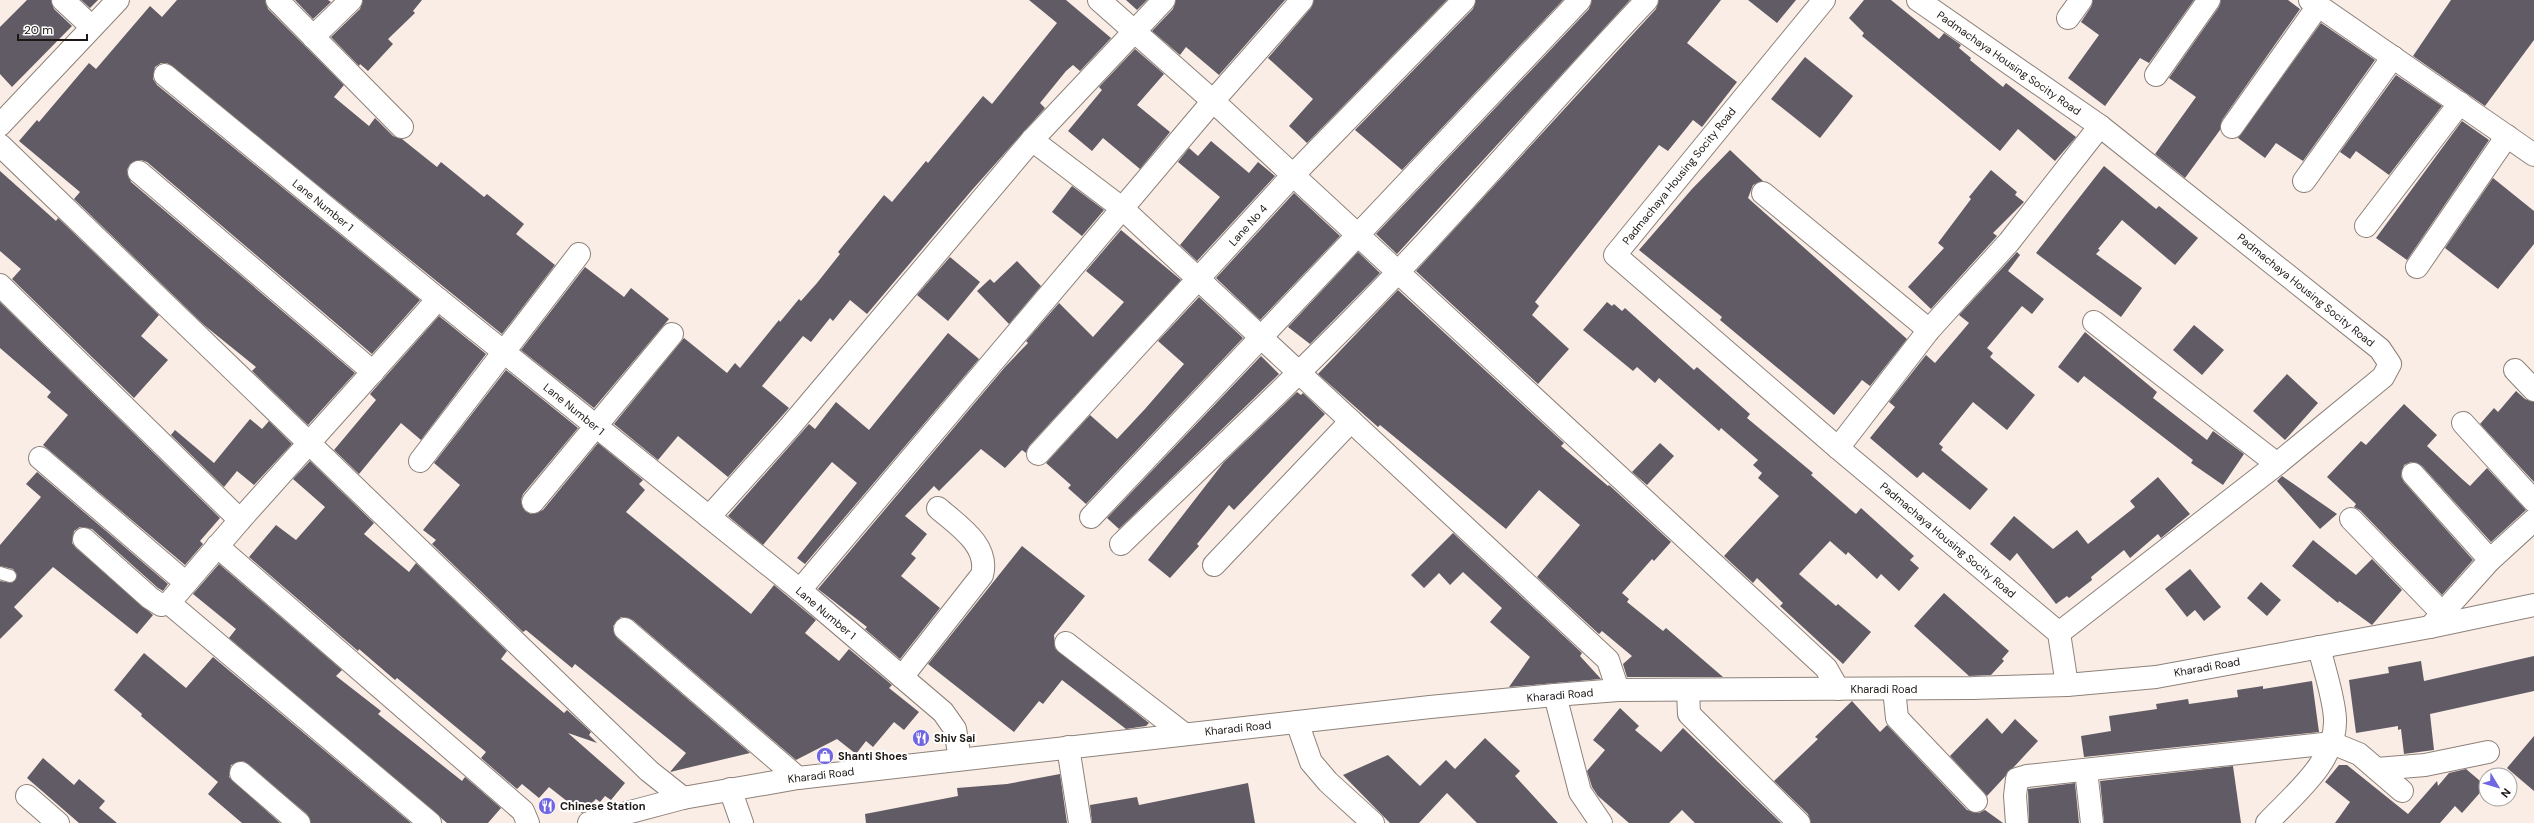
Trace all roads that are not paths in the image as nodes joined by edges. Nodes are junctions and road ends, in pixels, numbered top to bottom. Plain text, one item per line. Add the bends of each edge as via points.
1 (63, 0) edge
2 (118, 0) edge
3 (277, 0) edge
4 (350, 0) edge
5 (1099, 0) edge
6 (1164, 0) edge
7 (1302, 0) edge
8 (1464, 0) edge
9 (1580, 0) edge
10 (1647, 0) edge
11 (1824, 0) edge
12 (1918, 0) edge
13 (2082, 0) edge
14 (2209, 0) edge
15 (2314, 3) edge
16 (2068, 18) dead end
17 (92, 27) junction
18 (1135, 33) junction
19 (313, 37) junction
20 (2393, 57) junction
21 (165, 75) dead end
22 (2156, 75) dead end
23 (1213, 101) junction
24 (2460, 103) junction
25 (0, 125) edge
26 (2100, 126) junction
27 (402, 127) dead end
28 (2232, 127) dead end
29 (2507, 136) junction
30 (1032, 140) junction
31 (0, 145) edge
32 (2534, 155) edge
33 (139, 172) dead end
34 (1293, 175) junction
35 (2304, 181) dead end
36 (1763, 193) dead end
37 (1123, 209) junction
38 (2366, 226) dead end
39 (1357, 234) junction
40 (578, 254) dead end
41 (2417, 267) dead end
42 (1399, 272) junction
43 (1199, 280) junction
44 (0, 285) edge
45 (438, 300) junction
46 (2094, 322) dead end
47 (1930, 330) junction
48 (672, 334) dead end
49 (1261, 337) junction
50 (503, 352) junction
51 (2516, 370) dead end
52 (373, 372) junction
53 (1299, 372) junction
54 (2534, 390) edge
55 (1350, 421) junction
56 (2463, 423) dead end
57 (596, 427) junction
58 (310, 444) junction
59 (1838, 448) junction
60 (1038, 454) dead end
61 (40, 458) dead end
62 (420, 461) dead end
63 (2278, 464) junction
64 (2413, 474) dead end
65 (2534, 500) edge
66 (533, 502) dead end
67 (938, 508) dead end
68 (1091, 517) dead end
69 (709, 518) junction
70 (2351, 519) dead end
71 (240, 520) junction
72 (2534, 520) edge
73 (84, 539) dead end
74 (1121, 544) dead end
75 (217, 546) junction
76 (2490, 560) junction
77 (1214, 565) dead end
78 (186, 583) junction
79 (800, 590) junction
80 (169, 603) junction
81 (2534, 605) edge
82 (2436, 620) junction
83 (625, 629) dead end
84 (2059, 633) junction
85 (1066, 643) dead end
86 (2319, 648) junction
87 (902, 677) junction
88 (2067, 685) junction
89 (1838, 689) junction
90 (1894, 689) junction
91 (1618, 690) junction
92 (1688, 690) junction
93 (1555, 695) junction
94 (1297, 722) junction
95 (1184, 734) junction
96 (2332, 744) junction
97 (1068, 747) junction
98 (2488, 752) dead end
99 (960, 759) junction
100 (2376, 769) junction
101 (2086, 770) junction
102 (241, 773) dead end
103 (798, 778) junction
104 (730, 789) junction
105 (2402, 791) dead end
106 (27, 796) dead end
107 (682, 798) junction
108 (1976, 801) dead end
109 (58, 823) edge
110 (299, 823) edge
111 (430, 823) edge
112 (528, 823) edge
113 (589, 823) edge
114 (742, 823) edge
115 (1080, 823) edge
116 (1373, 823) edge
117 (1601, 823) edge
118 (1799, 823) edge
119 (2017, 823) edge
120 (2092, 823) edge
121 (2267, 823) edge

1 - 17 street
2 - 17 street
3 - 19 street
4 - 19 street
5 - 18 street
6 - 18 street
7 - 23 street
8 - 34 street, Lane No 4
9 - 39 street
10 - 42 street
11 - 59 street, Padmachaya Housing Socity Road via 1615,254
12 - 26 street, Padmachaya Housing Socity Road
13 - 16 street
14 - 22 street
15 - 20 street
15 - 28 street
17 - 25 street
18 - 23 street
18 - 30 street
19 - 27 street
20 - 24 street
20 - 35 street
21 - 45 street, Lane Number 1
23 - 34 street
23 - 37 street
24 - 29 street
24 - 38 street
26 - 47 street via 2009,242
26 - 63 street, Padmachaya Housing Socity Road via 2380,349 2390,364 2383,377
29 - 32 street
29 - 41 street
30 - 37 street
30 - 69 street via 788,429
31 - 58 street
33 - 52 street
34 - 39 street
34 - 43 street, Lane No 4
36 - 47 street
37 - 43 street
37 - 79 street
39 - 42 street
39 - 49 street
40 - 50 street
42 - 53 street
42 - 89 street via 1826,668
43 - 49 street
43 - 60 street, Lane No 4
44 - 71 street
45 - 50 street, Lane Number 1
45 - 52 street
46 - 63 street
47 - 59 street
48 - 57 street
49 - 53 street
49 - 68 street
50 - 57 street, Lane Number 1
50 - 62 street
51 - 54 street
52 - 58 street
53 - 55 street
53 - 74 street
55 - 77 street
55 - 91 street via 1608,660
56 - 65 street
57 - 66 street
57 - 69 street, Lane Number 1
58 - 71 street
58 - 107 street via 649,771
59 - 84 street, Padmachaya Housing Socity Road
61 - 78 street
63 - 84 street, Padmachaya Housing Socity Road
64 - 76 street
67 - 87 street via 976,542 985,564 982,575
69 - 79 street, Lane Number 1
70 - 82 street
71 - 75 street
72 - 76 street
73 - 80 street via 150,598 161,605
75 - 78 street
75 - 112 street via 523,811
76 - 82 street
78 - 80 street
79 - 87 street, Lane Number 1
80 - 111 street
81 - 82 street, Kharadi Road
82 - 86 street, Kharadi Road
83 - 103 street
84 - 88 street
85 - 95 street
86 - 88 street, Kharadi Road via 2156,677
86 - 96 street via 2335,719
87 - 99 street, Lane Number 1 via 943,712 955,729
88 - 90 street, Kharadi Road
89 - 90 street, Kharadi Road
89 - 92 street, Kharadi Road
90 - 108 street via 1897,718
91 - 92 street, Kharadi Road
91 - 93 street, Kharadi Road
92 - 118 street via 1689,714
93 - 94 street, Kharadi Road
93 - 117 street via 1580,792
94 - 95 street, Kharadi Road
94 - 116 street via 1311,762 1328,782
95 - 97 street, Kharadi Road
96 - 100 street via 2359,754
96 - 101 street
96 - 121 street via 2320,765
97 - 99 street, Kharadi Road
97 - 115 street
98 - 100 street via 2425,765
99 - 103 street, Kharadi Road
100 - 105 street
101 - 119 street via 2017,779
101 - 120 street
102 - 110 street
103 - 104 street, Kharadi Road
104 - 107 street, Kharadi Road
104 - 114 street
106 - 109 street
107 - 113 street, Kharadi Road

